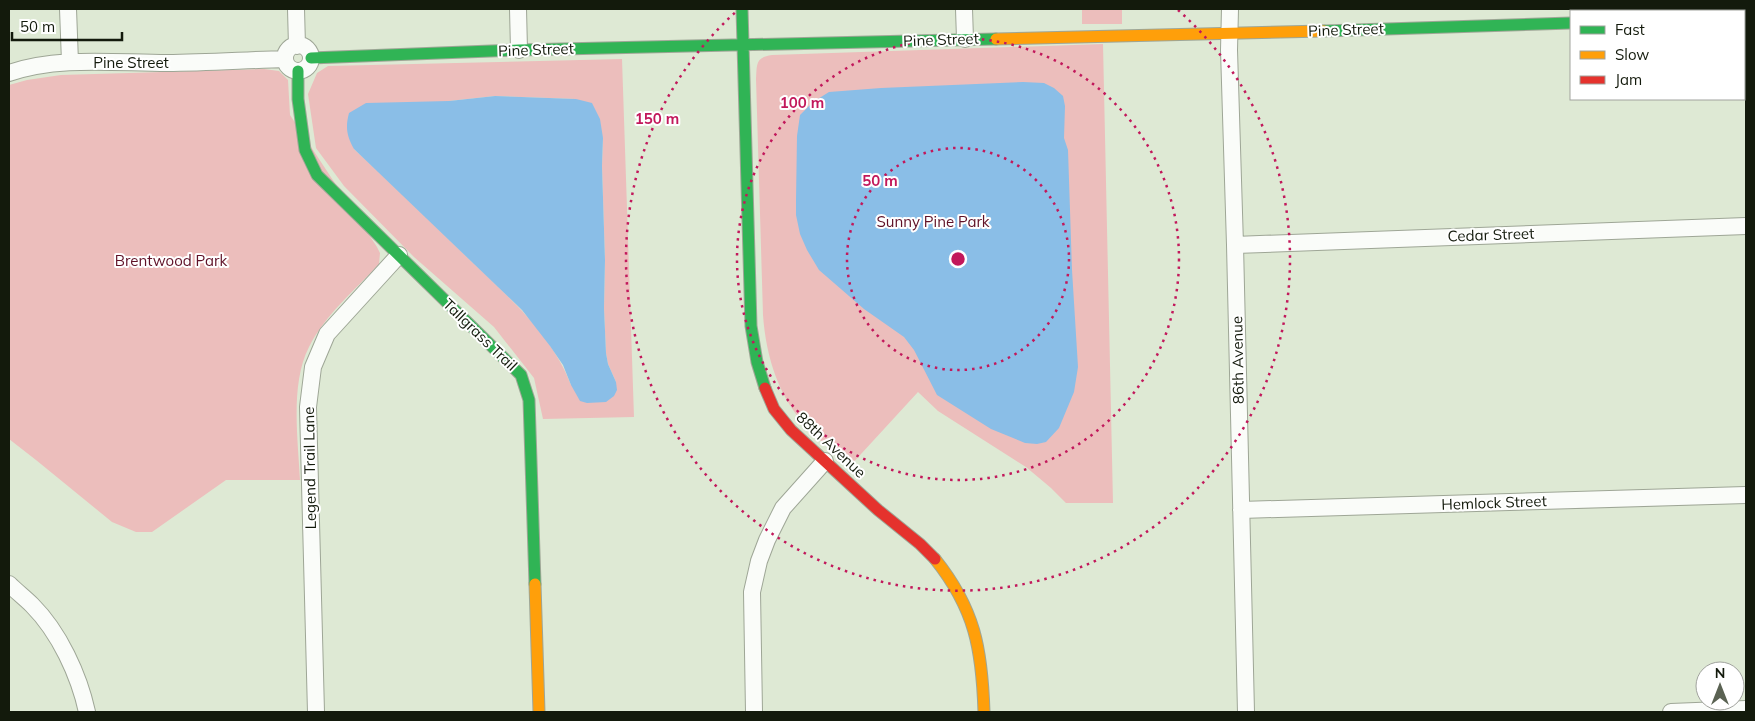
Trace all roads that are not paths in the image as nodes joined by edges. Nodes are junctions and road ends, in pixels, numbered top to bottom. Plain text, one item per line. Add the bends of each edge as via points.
1 (68, 9) edge
2 (296, 9) edge
3 (518, 9) edge
4 (742, 9) edge
5 (964, 9) edge
6 (1230, 9) edge
7 (1570, 23) edge
8 (1228, 34) junction
9 (965, 40) junction
10 (743, 45) junction
11 (297, 46) junction
12 (519, 50) junction
13 (310, 58) junction
14 (285, 59) junction
15 (70, 62) junction
16 (298, 71) junction
17 (9, 73) edge
18 (1746, 226) edge
19 (1235, 245) junction
20 (399, 255) junction
21 (825, 461) junction
22 (1746, 495) edge
23 (1241, 510) junction
24 (9, 584) edge
25 (1746, 709) edge
26 (86, 712) edge
27 (316, 712) edge
28 (538, 712) edge
29 (754, 712) edge
30 (984, 712) edge
31 (1246, 712) edge
32 (1671, 712) edge
33 (1680, 712) edge

1 - 15 street
2 - 11 street
3 - 12 street
4 - 10 street, 88th Avenue
5 - 9 street
6 - 8 street, 86th Avenue
7 - 8 street, Pine Street
8 - 9 street, Pine Street
8 - 19 street, 86th Avenue
9 - 10 street, Pine Street
10 - 12 street, Pine Street
10 - 21 street, 88th Avenue via 751,326 755,356 766,390 781,419
11 - 13 street via 308,50
11 - 14 street via 289,49
12 - 13 street, Pine Street
13 - 16 street via 308,66
14 - 15 street, Pine Street
14 - 16 street via 290,68
15 - 17 street, Pine Street
16 - 20 street, Tallgrass Trail via 305,150 317,175
18 - 19 street, Cedar Street
19 - 23 street, 86th Avenue
20 - 27 street, Legend Trail Lane via 327,334 313,367 308,407
20 - 28 street, Tallgrass Trail via 521,374 528,400
21 - 29 street via 783,508 759,561 752,592
21 - 30 street, 88th Avenue via 933,556 961,597 981,654
22 - 23 street, Hemlock Street
23 - 31 street, 86th Avenue
24 - 26 street via 33,606 56,636 73,670
25 - 33 street
32 - 33 street

